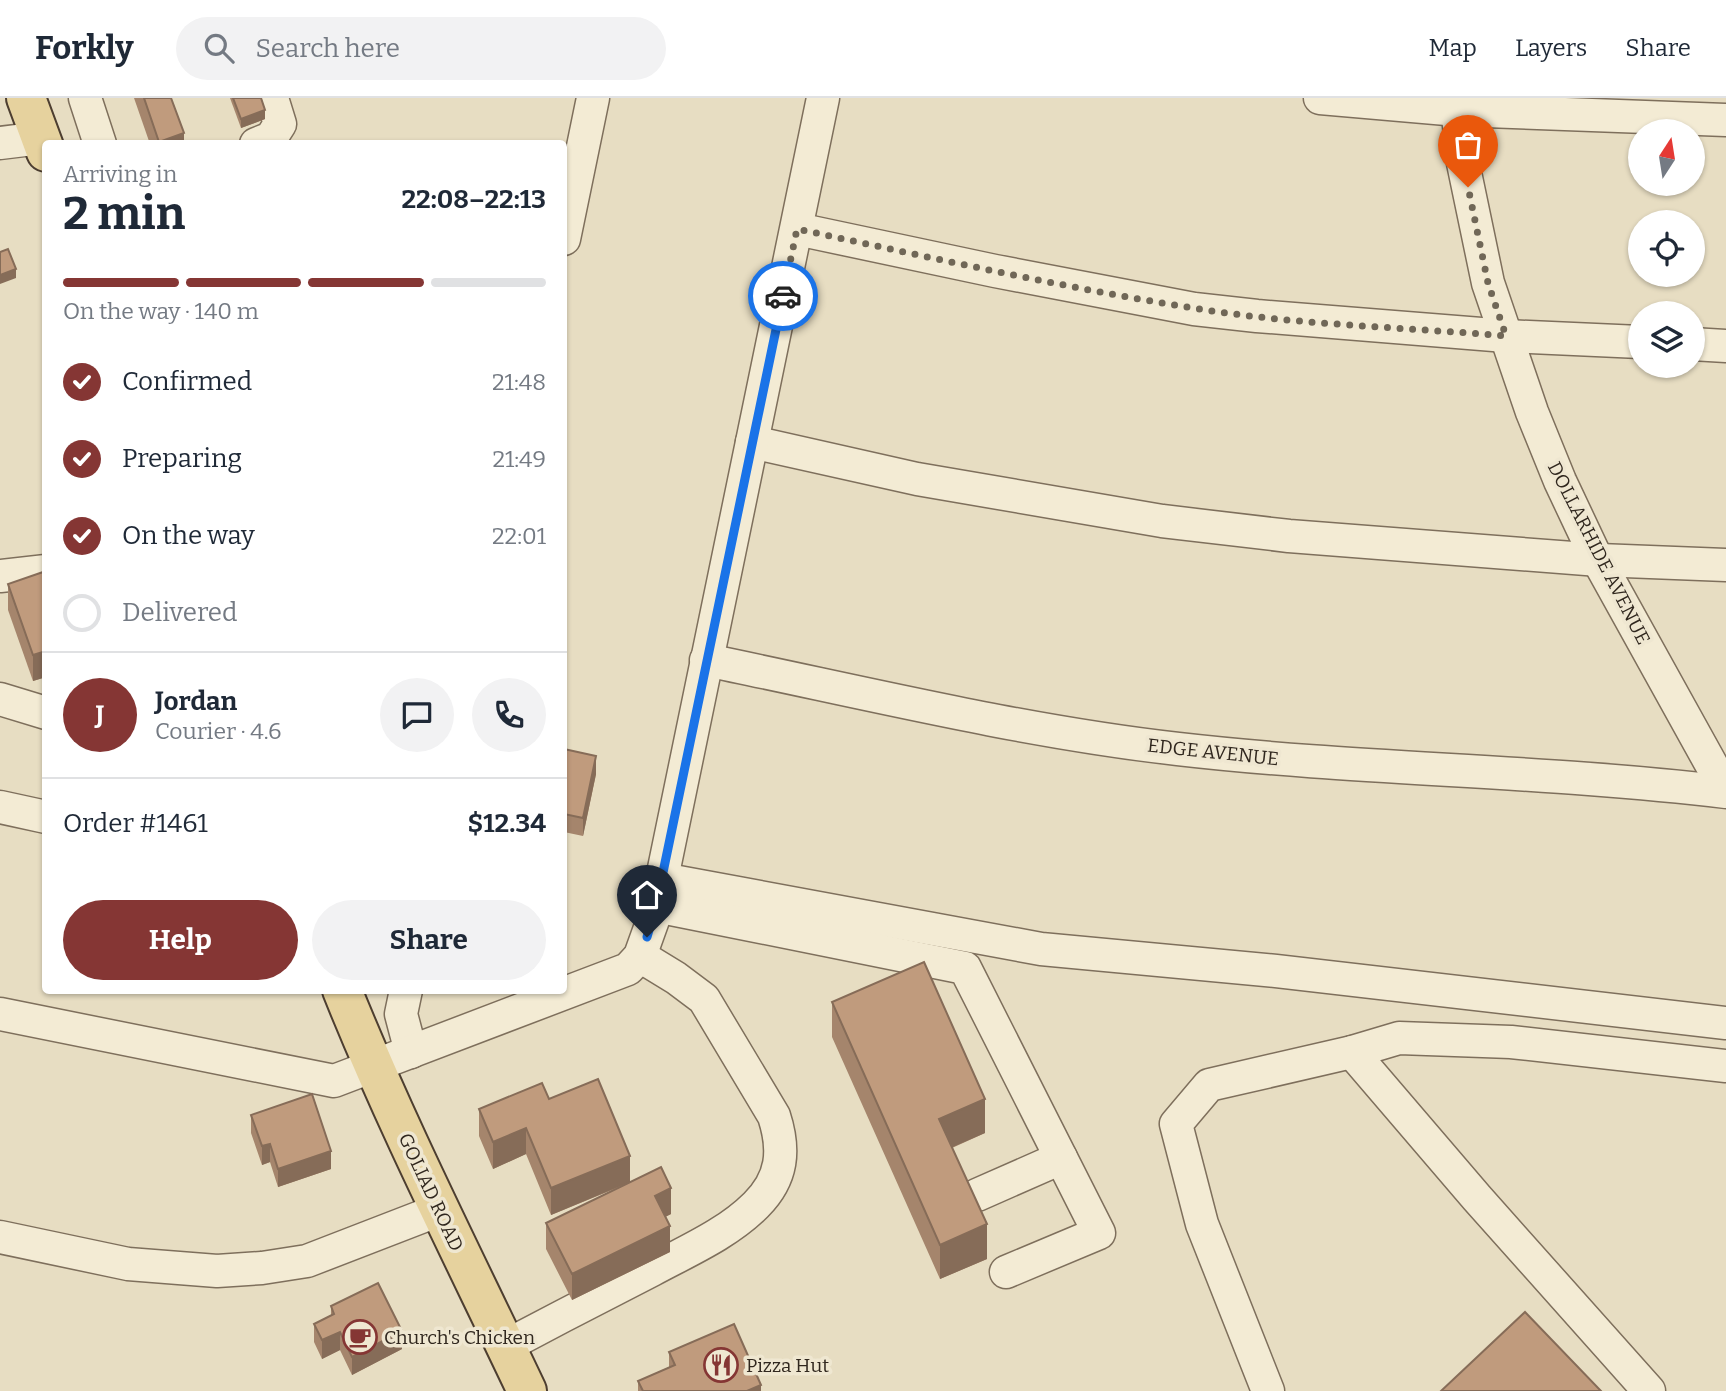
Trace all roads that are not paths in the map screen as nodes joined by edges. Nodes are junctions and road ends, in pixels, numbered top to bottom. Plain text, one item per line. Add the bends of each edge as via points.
1 (26, 98) edge
2 (85, 98) edge
3 (272, 98) edge
4 (593, 98) edge
5 (823, 98) edge
6 (1320, 98) edge
7 (1457, 104) edge
8 (1726, 120) edge
9 (99, 140) edge
10 (266, 140) edge
11 (42, 142) edge
12 (0, 143) edge
13 (42, 145) edge
14 (567, 224) edge
15 (797, 229) junction
16 (1506, 336) junction
17 (1628, 341) edge
18 (1705, 345) edge
19 (1726, 346) edge
20 (752, 442) junction
21 (1599, 560) junction
22 (1726, 565) edge
23 (42, 571) edge
24 (0, 576) edge
25 (706, 660) junction
26 (0, 699) edge
27 (42, 712) edge
28 (1726, 791) edge
29 (0, 807) edge
30 (42, 816) edge
31 (659, 893) junction
32 (640, 956) junction
33 (344, 994) edge
34 (405, 994) edge
35 (566, 994) edge
36 (567, 994) edge
37 (0, 1014) edge
38 (1726, 1023) edge
39 (411, 1052) junction
40 (1352, 1052) junction
41 (1726, 1066) edge
42 (373, 1067) junction
43 (1061, 1158) junction
44 (977, 1195) edge
45 (439, 1210) junction
46 (0, 1237) edge
47 (1006, 1272) dead end
48 (504, 1347) junction
49 (520, 1389) edge
50 (1268, 1391) edge
51 (1649, 1391) edge

1 - 11 main road
2 - 9 street
3 - 10 street via 280,124
4 - 14 street
5 - 15 street
6 - 7 street
7 - 8 street
7 - 16 street, DOLLARHIDE AVENUE via 1463,163 1488,283
12 - 13 street
15 - 16 street via 1194,309
15 - 20 street
16 - 17 street
16 - 21 street, DOLLARHIDE AVENUE via 1560,481
18 - 19 street
20 - 21 street via 917,478 1162,520 1289,536
20 - 25 street
21 - 22 street
21 - 28 street, DOLLARHIDE AVENUE
23 - 24 street
25 - 28 street, EDGE AVENUE via 1009,722 1177,749
25 - 31 street
26 - 27 street
29 - 30 street
31 - 32 street
31 - 38 street via 1041,949
31 - 43 street via 965,968
32 - 36 street via 617,975
32 - 48 street via 704,999 774,1116 781,1158 757,1204 721,1233
33 - 42 main road, GOLIAD ROAD
34 - 39 street via 401,1014
35 - 39 street
37 - 42 street via 334,1082
39 - 42 street
40 - 41 street via 1399,1038 1511,1042
40 - 50 street via 1209,1085 1176,1124 1202,1224
40 - 51 street
42 - 45 main road, GOLIAD ROAD
43 - 44 street
43 - 47 street via 1099,1233
45 - 46 street via 307,1261 251,1269 128,1264
45 - 48 main road, GOLIAD ROAD
48 - 49 main road, GOLIAD ROAD

